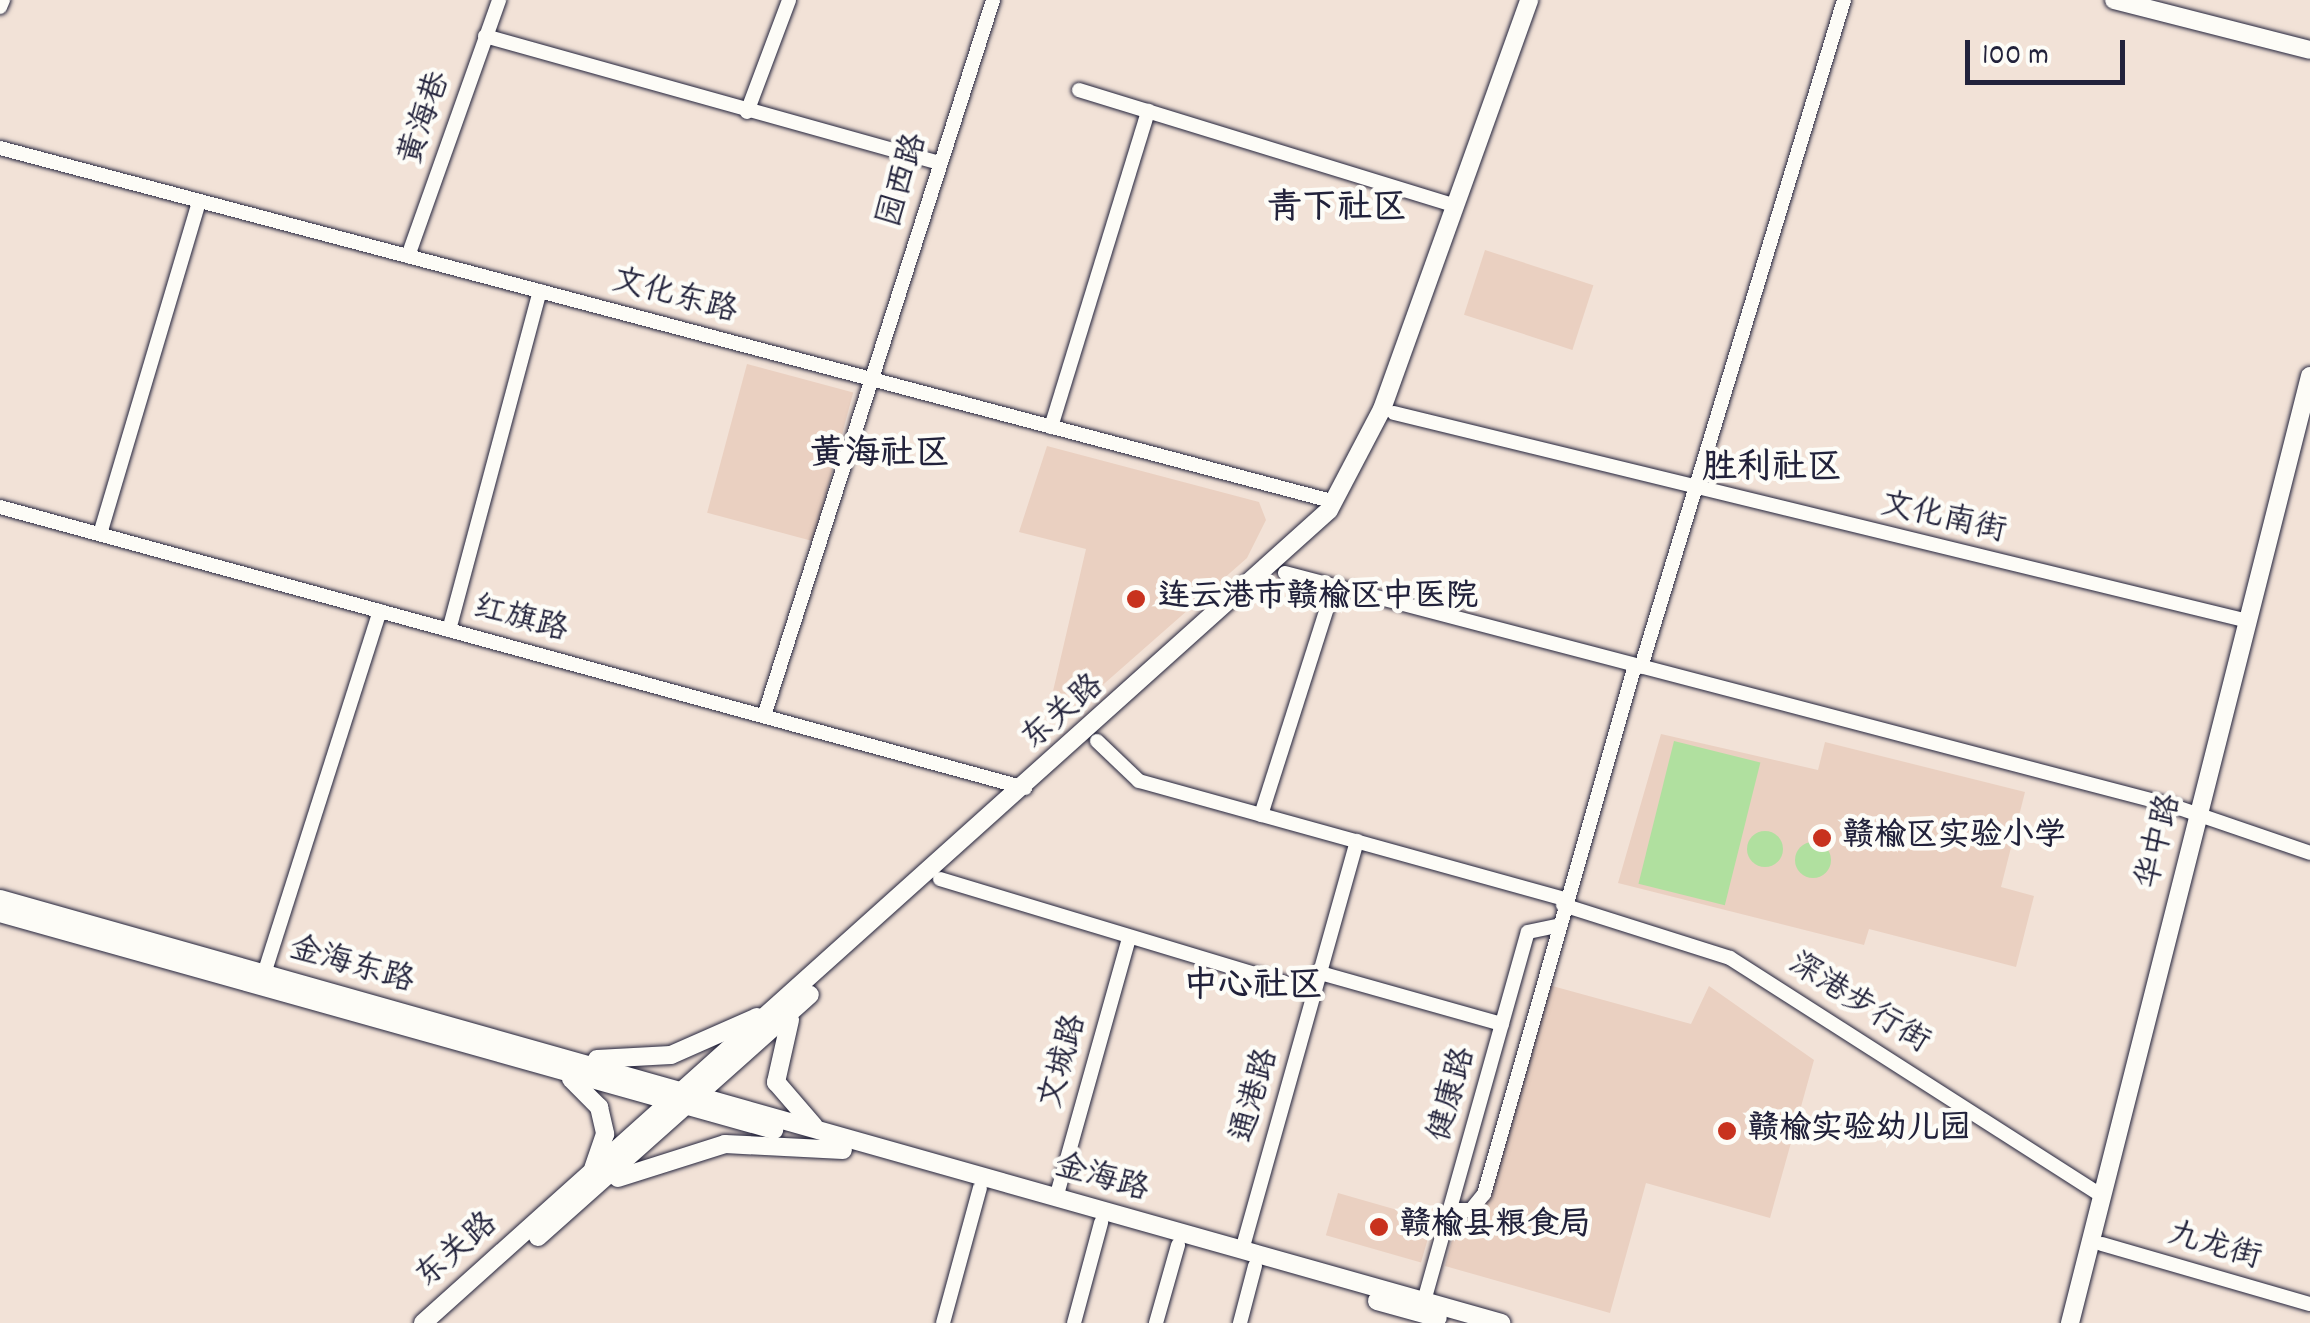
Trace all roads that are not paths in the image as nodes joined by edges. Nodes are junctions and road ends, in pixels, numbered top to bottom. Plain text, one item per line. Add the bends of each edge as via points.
1 (2, 0) edge
2 (499, 0) edge
3 (788, 0) edge
4 (992, 0) edge
5 (1529, 0) edge
6 (1542, 0) edge
7 (1844, 0) edge
8 (2114, 0) edge
9 (2161, 0) edge
10 (0, 8) edge
11 (486, 36) junction
12 (2310, 38) edge
13 (2310, 50) edge
14 (1079, 90) dead end
15 (1148, 111) junction
16 (748, 112) junction
17 (0, 148) edge
18 (939, 162) junction
19 (199, 201) junction
20 (1456, 206) junction
21 (408, 256) junction
22 (540, 291) junction
23 (2310, 376) edge
24 (873, 380) junction
25 (1394, 413) junction
26 (2310, 425) edge
27 (1051, 427) junction
28 (1693, 487) junction
29 (1335, 502) junction
30 (0, 507) edge
31 (100, 534) junction
32 (1285, 573) junction
33 (1334, 586) junction
34 (380, 611) junction
35 (2248, 621) junction
36 (450, 630) junction
37 (1638, 666) junction
38 (764, 716) junction
39 (1098, 741) junction
40 (1026, 788) junction
41 (1260, 815) junction
42 (2205, 817) junction
43 (1357, 841) junction
44 (2310, 853) edge
45 (940, 879) junction
46 (0, 899) edge
47 (1564, 902) junction
48 (0, 912) edge
49 (1557, 926) junction
50 (1128, 941) junction
51 (1320, 972) junction
52 (264, 974) junction
53 (1315, 992) junction
54 (792, 1004) junction
55 (1502, 1024) junction
56 (563, 1064) junction
57 (688, 1099) junction
58 (822, 1132) junction
59 (843, 1150) junction
60 (590, 1183) junction
61 (980, 1188) junction
62 (2102, 1196) junction
63 (1056, 1198) junction
64 (1450, 1210) junction
65 (1101, 1223) junction
66 (2102, 1244) junction
67 (1178, 1245) junction
68 (1242, 1250) junction
69 (1255, 1266) junction
70 (1424, 1302) junction
71 (2310, 1304) edge
72 (1403, 1316) edge
73 (423, 1323) edge
74 (440, 1323) edge
75 (943, 1323) edge
76 (1074, 1323) edge
77 (1156, 1323) edge
78 (1240, 1323) edge
79 (1456, 1323) edge
80 (1500, 1323) edge
81 (2070, 1323) edge
82 (2082, 1323) edge

1 - 10 street
2 - 11 street, 黄海巷
3 - 16 street
4 - 18 street, 园西路
5 - 20 main road, 东关路
6 - 25 main road, 东关路
7 - 28 street via 1788,202
8 - 13 main road
9 - 12 main road
11 - 16 street
11 - 21 street, 黄海巷
14 - 15 street
15 - 20 street
15 - 27 street
16 - 18 street
17 - 19 street, 文化东路
18 - 24 street, 园西路
19 - 21 street, 文化东路
19 - 31 street
20 - 29 main road, 东关路 via 1368,446
21 - 22 street, 文化东路
22 - 24 street, 文化东路
22 - 36 street
23 - 35 main road, 华中路
24 - 27 street, 文化东路
24 - 38 street, 园西路
25 - 28 street, 文化南街
25 - 32 main road, 东关路 via 1361,485
26 - 42 main road, 华中路
27 - 29 street, 文化东路
28 - 35 street, 文化南街
28 - 37 street
29 - 40 main road, 东关路 via 1263,578
30 - 31 street, 红旗路
31 - 34 street, 红旗路
32 - 33 street
32 - 39 main road, 东关路
33 - 37 street
33 - 41 street
34 - 36 street, 红旗路
34 - 52 street
35 - 42 main road, 华中路
36 - 38 street, 红旗路
37 - 42 street
37 - 47 street
38 - 40 street, 红旗路
39 - 41 street, 深港步行街 via 1130,777
39 - 45 main road, 东关路
40 - 54 main road, 东关路
41 - 43 street, 深港步行街
42 - 44 street
42 - 62 main road, 华中路
42 - 66 main road, 华中路
43 - 47 street, 深港步行街
43 - 51 street, 通港路
45 - 50 street
45 - 54 main road, 东关路
46 - 52 main road, 金海东路
47 - 49 street
47 - 62 street, 深港步行街 via 1730,958
48 - 56 main road, 金海东路
49 - 55 street, 健康路 via 1528,932
49 - 64 street via 1484,1194 1470,1210
50 - 53 street
50 - 63 street, 文城路
51 - 53 street, 通港路
51 - 55 street
52 - 56 main road, 金海东路
53 - 68 street, 通港路
54 - 56 main road via 671,1055
54 - 57 main road, 东关路
54 - 58 main road via 776,1082 786,1104
55 - 64 street, 健康路
56 - 57 main road, 金海东路
56 - 60 main road via 600,1107 605,1134
57 - 58 main road, 金海路
57 - 59 main road, 金海路
57 - 60 main road, 东关路
58 - 63 main road, 金海路
59 - 60 main road via 725,1144
59 - 61 main road, 金海路
60 - 73 main road, 东关路
60 - 74 main road, 东关路
61 - 65 main road, 金海路
61 - 75 street
62 - 81 main road, 华中路
63 - 68 main road, 金海路
64 - 70 street, 健康路
65 - 67 main road, 金海路
65 - 76 street
66 - 71 street, 九龙街
66 - 82 main road, 华中路
67 - 69 main road, 金海路
67 - 77 street
68 - 70 main road, 金海路
69 - 72 main road, 金海路
69 - 78 street
70 - 80 main road, 金海路
72 - 79 main road, 金海路

